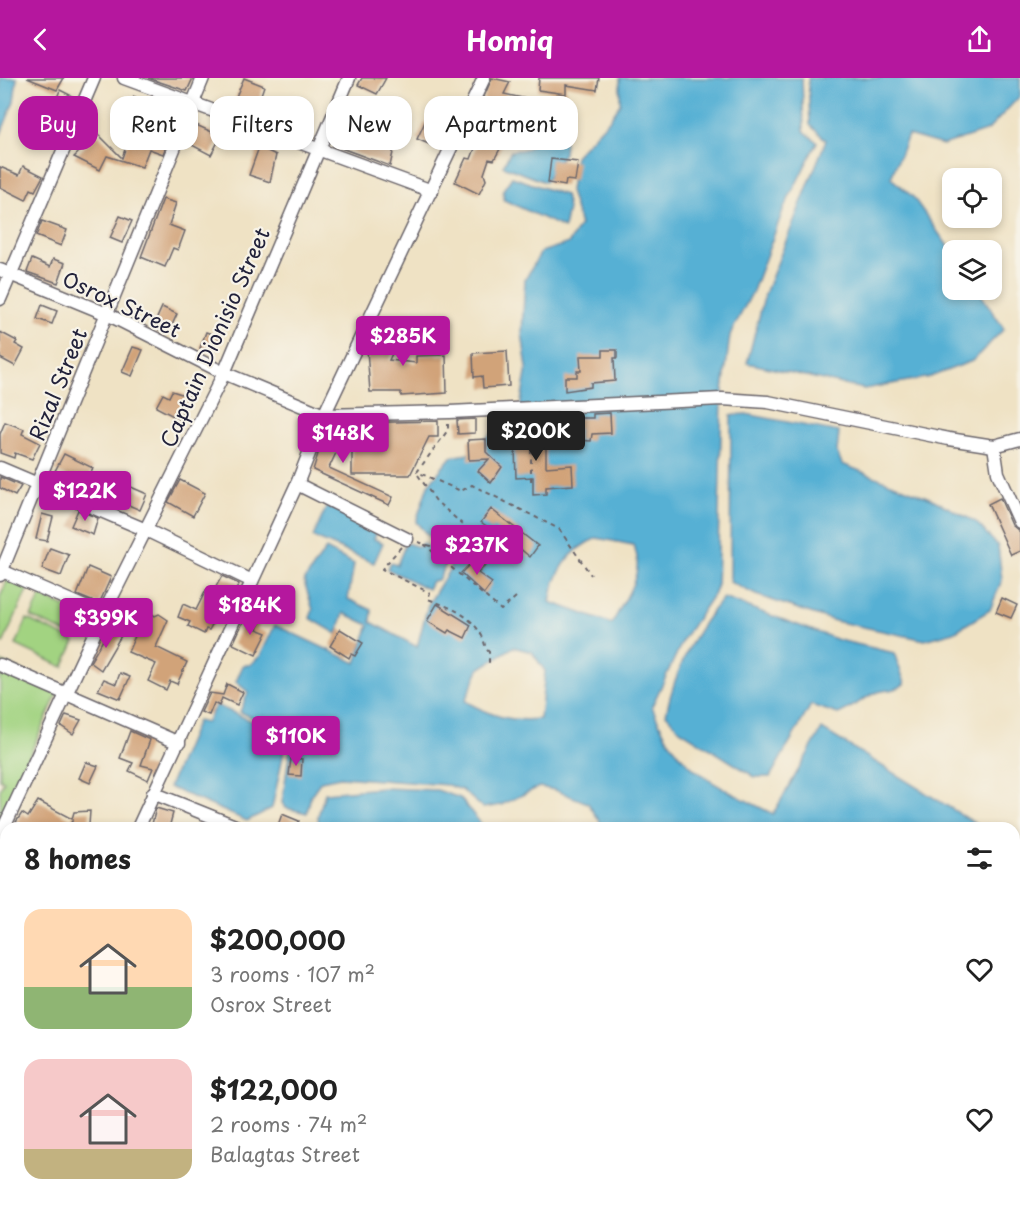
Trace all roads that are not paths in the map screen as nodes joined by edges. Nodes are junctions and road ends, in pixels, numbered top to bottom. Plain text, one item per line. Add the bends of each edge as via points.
1 (94, 78) edge
2 (124, 78) edge
3 (203, 78) edge
4 (349, 78) edge
5 (484, 78) edge
6 (172, 96) edge
7 (196, 96) edge
8 (198, 106) edge
9 (317, 149) junction
10 (174, 150) edge
11 (432, 191) junction
12 (5, 272) edge
13 (0, 299) edge
14 (107, 314) junction
15 (224, 373) junction
16 (324, 415) junction
17 (1020, 439) edge
18 (994, 446) junction
19 (0, 468) edge
20 (38, 484) junction
21 (297, 484) junction
22 (1020, 522) edge
23 (146, 530) junction
24 (407, 539) road end
25 (1, 572) edge
26 (252, 581) junction
27 (103, 615) junction
28 (0, 665) edge
29 (68, 695) junction
30 (179, 743) junction
31 (153, 793) junction
32 (7, 822) edge
33 (141, 822) edge
34 (225, 822) edge

1 - 12 street
2 - 6 street
3 - 7 street, Rizal Street
4 - 9 street, Captain Dionisio Street
5 - 11 street
8 - 9 street
9 - 11 street
9 - 15 street, Captain Dionisio Street
10 - 14 street, Rizal Street
11 - 16 street
12 - 13 street
12 - 14 street, Osrox Street
14 - 15 street, Osrox Street
14 - 20 street, Rizal Street
15 - 16 street, Osrox Street
15 - 23 street, Captain Dionisio Street
16 - 18 street, Osrox Street via 692,400 768,402
16 - 21 street
17 - 18 street
18 - 22 street via 998,473
19 - 20 street
20 - 23 street
20 - 25 street, Rizal Street
21 - 24 street
21 - 26 street
23 - 26 street
23 - 27 street, Captain Dionisio Street
25 - 27 street
26 - 30 street
27 - 29 street, Captain Dionisio Street
28 - 29 street
29 - 30 street
29 - 32 street, Captain Dionisio Street
30 - 31 street
31 - 33 street
31 - 34 street

